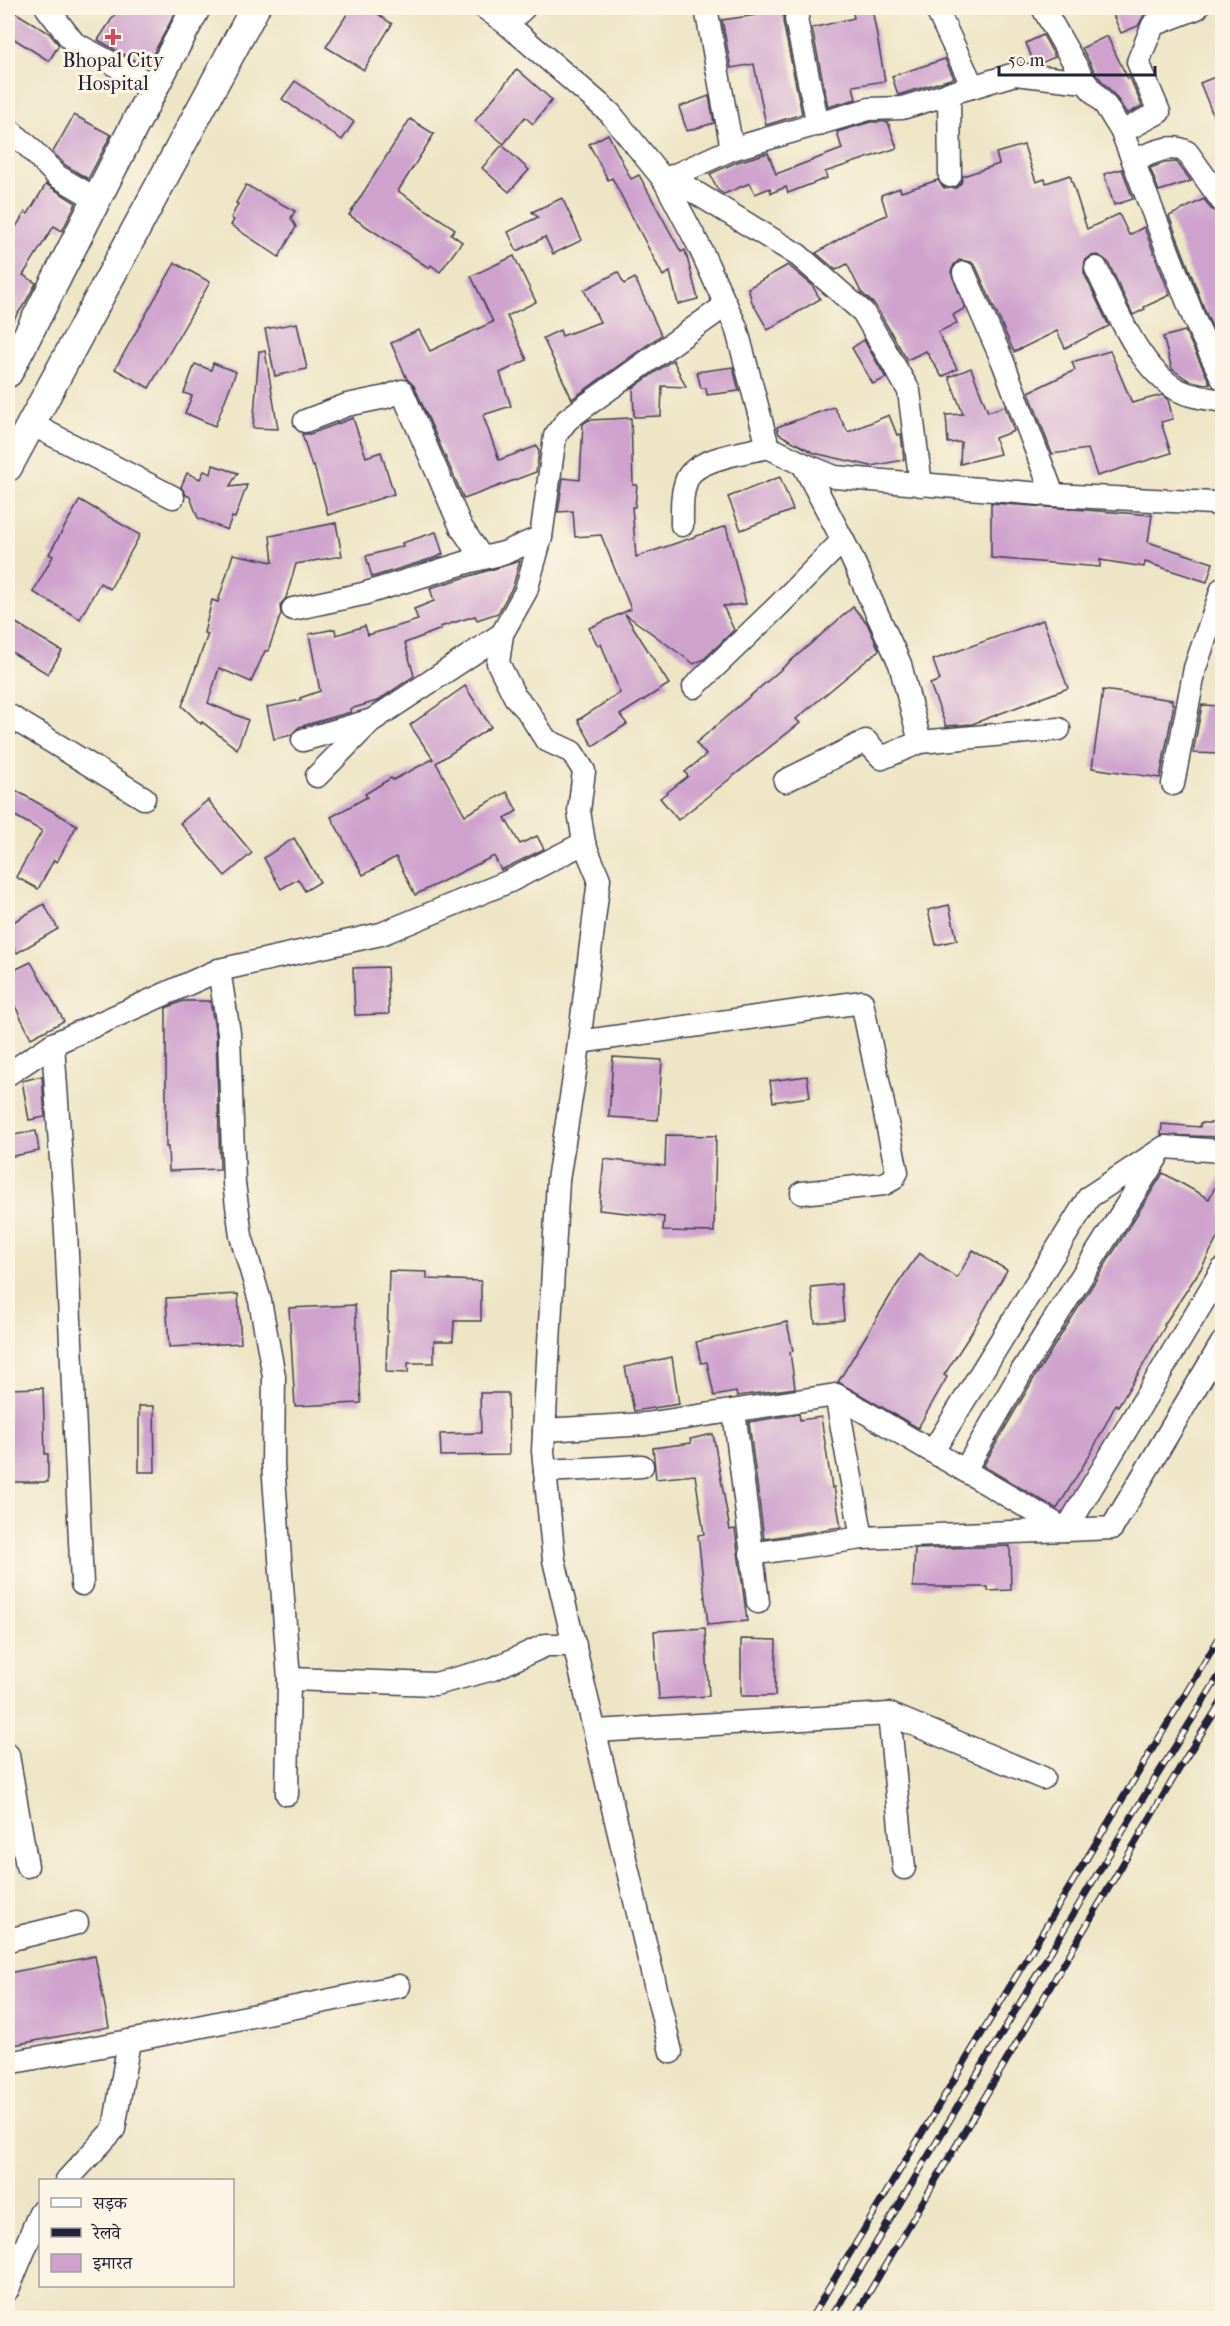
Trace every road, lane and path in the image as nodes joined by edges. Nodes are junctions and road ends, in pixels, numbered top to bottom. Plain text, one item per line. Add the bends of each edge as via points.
1 (47, 8) edge
2 (196, 8) edge
3 (255, 8) edge
4 (485, 8) edge
5 (524, 8) edge
6 (706, 8) edge
7 (800, 8) edge
8 (936, 8) edge
9 (1043, 8) edge
10 (1197, 8) edge
11 (507, 24) junction
12 (1085, 82) junction
13 (154, 86) junction
14 (973, 87) junction
15 (949, 93) junction
16 (818, 124) junction
17 (8, 129) edge
18 (1122, 132) junction
19 (732, 149) junction
20 (1134, 160) junction
21 (950, 176) dead end
22 (667, 178) junction
23 (98, 200) junction
24 (1222, 201) edge
25 (1096, 268) dead end
26 (964, 273) dead end
27 (726, 305) junction
28 (8, 373) edge
29 (1222, 378) edge
30 (1222, 401) edge
31 (305, 421) dead end
32 (31, 424) junction
33 (768, 447) junction
34 (803, 465) junction
35 (8, 467) edge
36 (921, 485) junction
37 (1053, 495) junction
38 (173, 497) dead end
39 (1219, 503) edge
40 (682, 525) dead end
41 (541, 537) junction
42 (843, 540) junction
43 (482, 558) junction
44 (1222, 589) edge
45 (293, 609) dead end
46 (502, 634) junction
47 (694, 687) dead end
48 (8, 715) edge
49 (370, 721) junction
50 (1059, 729) dead end
51 (303, 740) dead end
52 (920, 742) junction
53 (317, 776) dead end
54 (785, 781) dead end
55 (1173, 784) dead end
56 (144, 798) dead end
57 (584, 843) junction
58 (219, 970) junction
59 (579, 1042) junction
60 (53, 1044) junction
61 (8, 1074) edge
62 (1165, 1147) junction
63 (1222, 1151) edge
64 (802, 1193) dead end
65 (1222, 1270) edge
66 (1222, 1342) edge
67 (836, 1395) junction
68 (734, 1411) junction
69 (544, 1430) junction
70 (933, 1451) junction
71 (642, 1466) dead end
72 (965, 1470) junction
73 (545, 1471) junction
74 (1066, 1530) junction
75 (862, 1538) junction
76 (751, 1554) junction
77 (82, 1584) dead end
78 (758, 1602) dead end
79 (575, 1645) junction
80 (289, 1679) junction
81 (888, 1714) junction
82 (596, 1731) junction
83 (8, 1755) edge
84 (1043, 1778) dead end
85 (287, 1794) dead end
86 (27, 1866) dead end
87 (904, 1868) dead end
88 (77, 1923) dead end
89 (8, 1940) edge
90 (399, 1986) dead end
91 (129, 2042) junction
92 (671, 2052) dead end
93 (8, 2064) edge
94 (69, 2179) edge
95 (39, 2214) edge
96 (8, 2289) edge

1 - 13 street via 74,43
2 - 13 main road
3 - 32 main road
4 - 11 street
5 - 11 street
6 - 19 street
7 - 16 street via 796,19
8 - 14 street
9 - 12 street
10 - 18 street via 1153,25 1138,62 1159,112
11 - 22 street via 610,113
12 - 14 street via 1015,74
12 - 18 street
13 - 23 main road
14 - 15 street
15 - 16 street via 902,108 869,109
15 - 21 street
16 - 19 street
17 - 23 street via 57,176
18 - 20 street
19 - 22 street
20 - 24 street via 1171,147 1181,148
20 - 29 street via 1195,321
22 - 27 street
22 - 36 street via 798,255 863,312 909,391
23 - 28 main road
25 - 30 street via 1136,347 1155,371 1176,389
26 - 37 street via 1004,362
27 - 33 street via 736,327
27 - 41 street via 567,420 555,436
31 - 43 street via 402,391 461,527
32 - 35 main road
32 - 38 street
33 - 34 street
33 - 40 street via 704,463 688,476 682,498
34 - 36 street via 835,477
34 - 42 street
36 - 37 street
37 - 39 street
41 - 43 street
41 - 46 street via 526,591
42 - 47 street
42 - 52 street via 900,664
43 - 45 street via 363,594
44 - 55 street via 1195,668
46 - 49 street
46 - 57 street via 498,663 515,697 546,740 572,752 584,771 579,811
48 - 56 street
49 - 51 street
49 - 53 street
50 - 52 street
52 - 54 street via 882,758 866,741
57 - 58 street via 510,881 381,934
57 - 59 street via 599,879
58 - 60 street
58 - 80 street via 229,1033 234,1183 241,1236 260,1301 274,1376 273,1464
59 - 64 street via 862,1002 897,1172 884,1184
59 - 69 street via 558,1180
60 - 61 street
60 - 77 street
62 - 63 street
62 - 70 street via 1089,1197
62 - 72 street via 1022,1371
65 - 74 street
66 - 74 street via 1112,1528
67 - 68 street
67 - 70 street
67 - 75 street
68 - 69 street via 646,1424
68 - 76 street
69 - 73 street
70 - 72 street
71 - 73 street
72 - 74 street
73 - 79 street via 554,1560
74 - 75 street
75 - 76 street
76 - 78 street
79 - 80 street via 546,1645 493,1669 435,1684
79 - 82 street
80 - 85 street
81 - 82 street
81 - 84 street
81 - 87 street
82 - 92 street
83 - 86 street
88 - 89 street
90 - 91 street
91 - 93 street
91 - 94 street via 114,2129
95 - 96 street

